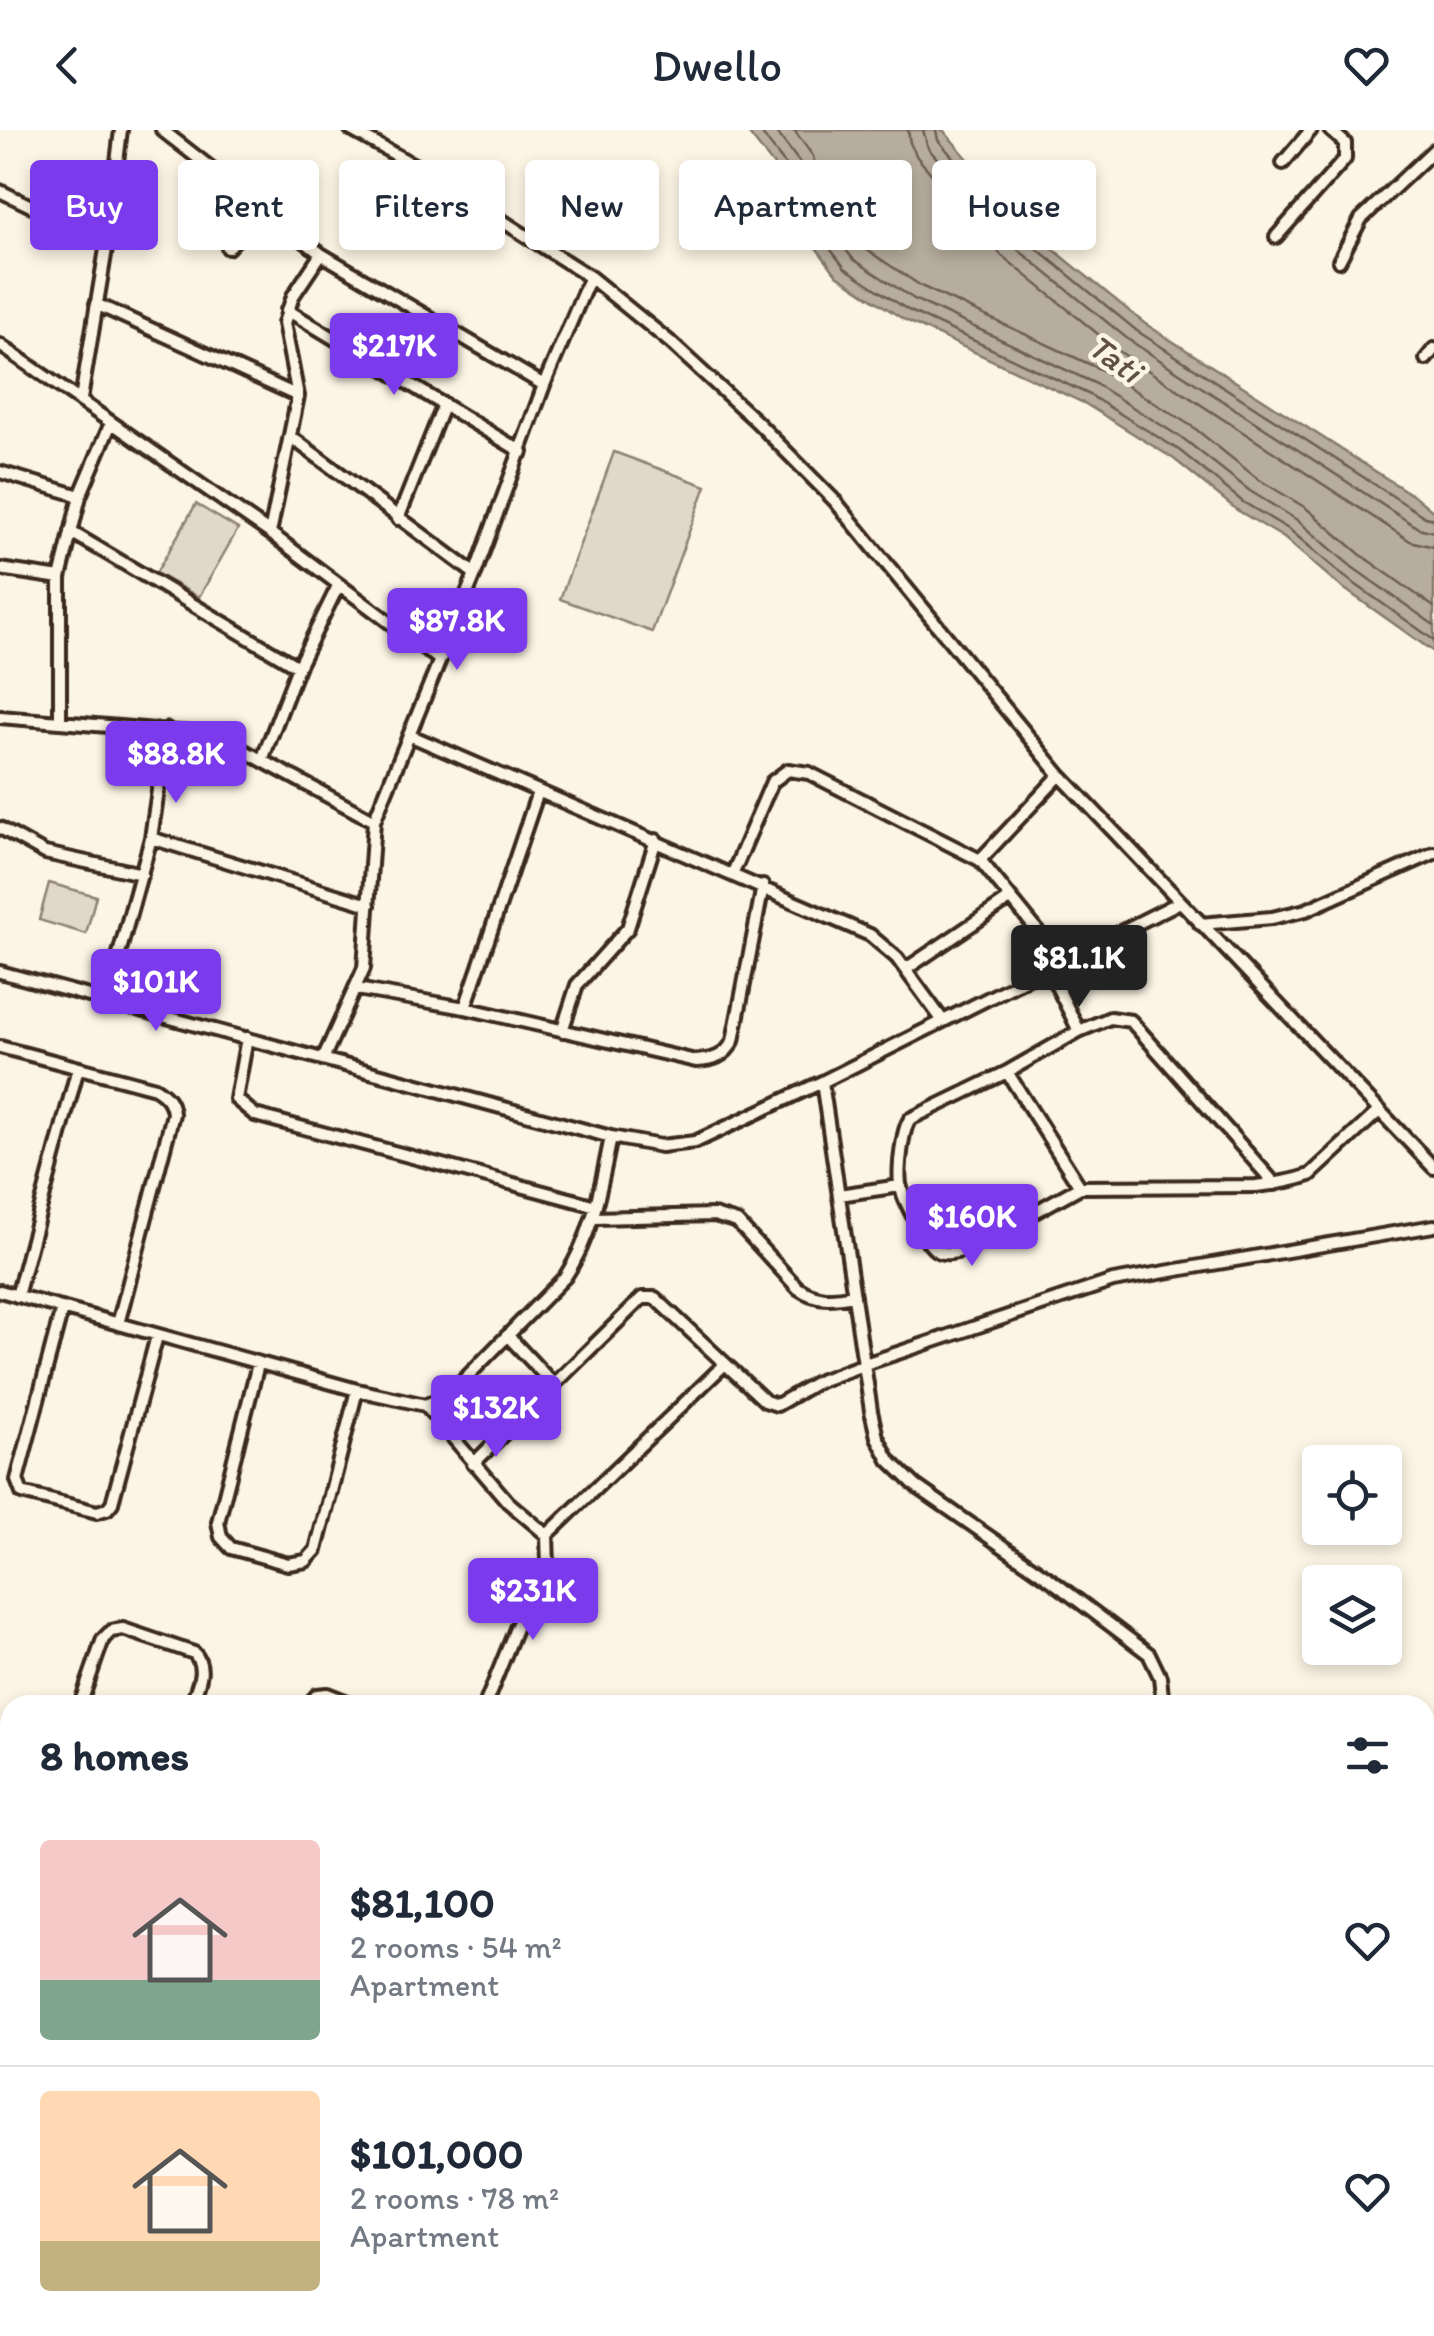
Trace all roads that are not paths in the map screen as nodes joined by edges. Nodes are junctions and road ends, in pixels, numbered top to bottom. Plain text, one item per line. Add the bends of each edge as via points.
1 (121, 130) edge
2 (162, 130) edge
3 (351, 130) edge
4 (1311, 130) edge
5 (1330, 130) edge
6 (1433, 152) edge
7 (117, 160) edge
8 (200, 160) edge
9 (1283, 163) dead end
10 (0, 191) edge
11 (30, 206) edge
12 (1276, 237) dead end
13 (106, 250) edge
14 (316, 250) edge
15 (321, 254) junction
16 (1339, 260) dead end
17 (590, 277) junction
18 (96, 304) junction
19 (287, 310) junction
20 (0, 345) edge
21 (1434, 349) edge
22 (1426, 359) dead end
23 (544, 385) junction
24 (298, 396) junction
25 (80, 399) junction
26 (444, 404) junction
27 (111, 423) junction
28 (291, 437) junction
29 (522, 452) junction
30 (0, 472) edge
31 (80, 496) junction
32 (398, 519) junction
33 (71, 532) junction
34 (270, 533) junction
35 (0, 570) edge
36 (475, 574) junction
37 (60, 578) junction
38 (338, 586) junction
39 (440, 660) junction
40 (298, 667) junction
41 (0, 717) edge
42 (60, 722) junction
43 (167, 729) junction
44 (409, 735) junction
45 (262, 760) junction
46 (1060, 775) junction
47 (538, 792) junction
48 (374, 821) junction
49 (0, 828) edge
50 (151, 838) junction
51 (656, 840) junction
52 (1434, 853) edge
53 (980, 860) junction
54 (733, 873) junction
55 (142, 874) junction
56 (763, 886) junction
57 (1010, 898) junction
58 (1180, 902) junction
59 (369, 905) junction
60 (1200, 924) junction
61 (1062, 962) junction
62 (1048, 968) junction
63 (906, 969) junction
64 (0, 972) edge
65 (356, 988) junction
66 (106, 1000) junction
67 (465, 1008) junction
68 (943, 1021) junction
69 (562, 1030) junction
70 (1080, 1031) junction
71 (247, 1038) junction
72 (0, 1047) edge
73 (322, 1058) junction
74 (78, 1068) junction
75 (1007, 1072) junction
76 (822, 1082) junction
77 (1380, 1110) junction
78 (612, 1137) junction
79 (1434, 1168) edge
80 (1275, 1184) junction
81 (900, 1186) junction
82 (1080, 1187) junction
83 (839, 1196) junction
84 (595, 1212) junction
85 (1434, 1226) edge
86 (0, 1292) edge
87 (854, 1295) junction
88 (17, 1296) junction
89 (62, 1309) junction
90 (118, 1324) junction
91 (157, 1336) junction
92 (508, 1336) junction
93 (258, 1364) junction
94 (725, 1364) junction
95 (865, 1364) junction
96 (554, 1384) junction
97 (358, 1390) junction
98 (425, 1405) junction
99 (473, 1464) junction
100 (546, 1535) junction
101 (83, 1695) edge
102 (195, 1695) edge
103 (489, 1695) edge
104 (1162, 1695) edge

1 - 7 street
2 - 8 street
3 - 17 street
4 - 9 street
5 - 12 street via 1345,143 1345,159
6 - 16 street via 1361,219
10 - 11 street
13 - 18 street
14 - 15 street
15 - 19 street
15 - 23 street
17 - 23 street
17 - 46 street via 808,471
18 - 24 street
18 - 25 street
19 - 24 street via 284,336
19 - 26 street
20 - 25 street
21 - 22 street
23 - 29 street
24 - 28 street
25 - 27 street
26 - 29 street
26 - 32 street
27 - 31 street
27 - 34 street
28 - 32 street
28 - 34 street
29 - 36 street
30 - 31 street
31 - 33 street
32 - 36 street
33 - 37 street
33 - 40 street
34 - 38 street
35 - 37 street
36 - 39 street
37 - 42 street
38 - 39 street
38 - 40 street
39 - 44 street
40 - 45 street
41 - 42 street
42 - 43 street
43 - 45 street via 215,735
43 - 50 street
44 - 47 street
44 - 48 street
45 - 48 street
46 - 53 street
46 - 58 street
47 - 51 street
47 - 67 street
48 - 59 street
49 - 55 street via 45,854
50 - 55 street
50 - 59 street
51 - 54 street
51 - 69 street via 628,928 577,985
52 - 60 street via 1306,910
53 - 54 street via 809,772 788,770 772,782
53 - 57 street
54 - 56 street
55 - 66 street
56 - 63 street via 870,935
56 - 69 street via 733,1041 720,1056 696,1061
57 - 61 street
57 - 63 street
58 - 60 street
58 - 61 street
59 - 65 street
60 - 77 street
61 - 62 street
62 - 68 street
62 - 70 street
63 - 68 street
64 - 66 street
65 - 67 street
65 - 73 street
66 - 71 street
67 - 69 street
68 - 76 street
70 - 75 street
70 - 80 street via 1110,1018 1131,1020
71 - 73 street
71 - 84 street via 236,1098 255,1115
72 - 74 street
73 - 78 street
74 - 88 street
74 - 90 street via 155,1088 168,1097 174,1114
75 - 81 street via 910,1119
75 - 82 street
76 - 78 street via 695,1142 661,1146
76 - 83 street
77 - 79 street
77 - 80 street via 1310,1174
78 - 84 street
80 - 82 street
81 - 82 street via 926,1240 948,1254
81 - 83 street
83 - 87 street
84 - 87 street via 728,1218 798,1288 831,1299
84 - 92 street via 565,1278
85 - 95 street via 1113,1281
86 - 88 street
87 - 95 street
88 - 89 street
89 - 90 street
89 - 91 street via 17,1480 22,1493 107,1510
90 - 91 street
91 - 93 street
92 - 96 street
92 - 98 street via 449,1396
93 - 97 street
93 - 97 street via 218,1522 231,1548 288,1564 306,1561 316,1550
94 - 95 street via 777,1405
94 - 96 street via 648,1296
94 - 100 street
95 - 104 street via 877,1437 889,1460 1149,1654
96 - 99 street
97 - 98 street
98 - 99 street
99 - 100 street
100 - 103 street via 548,1567
101 - 102 street via 103,1639 122,1628 194,1653 202,1672

